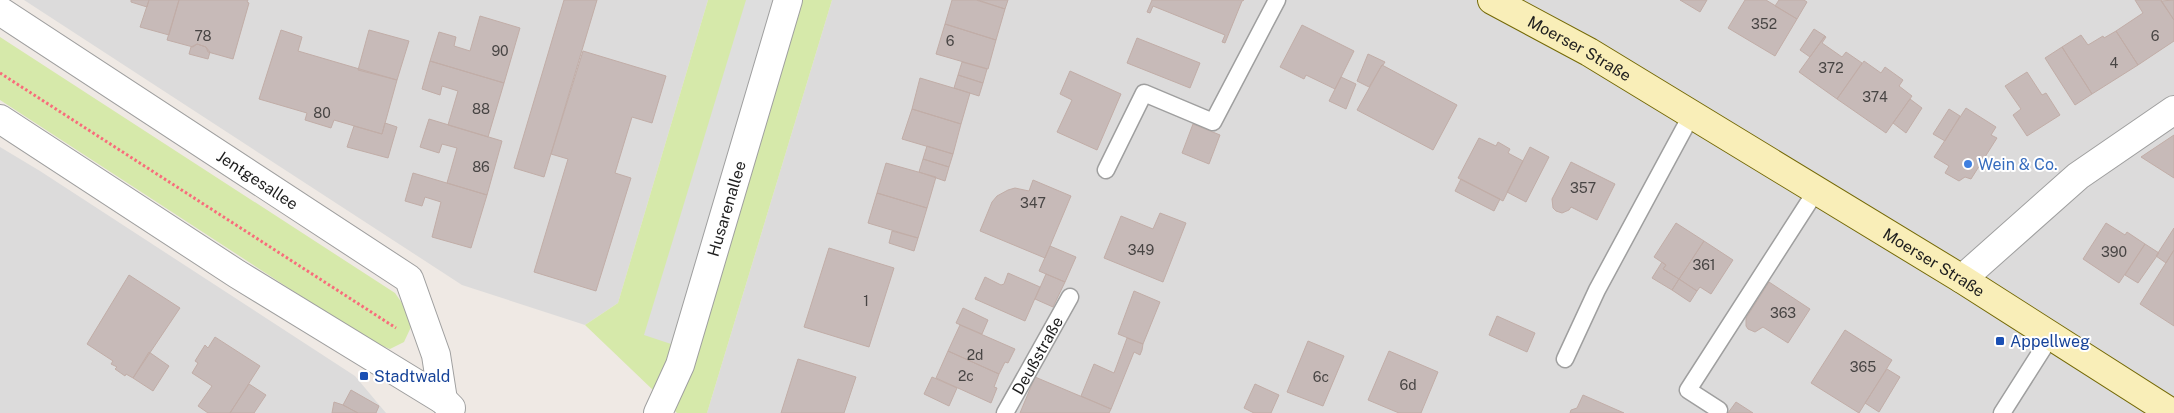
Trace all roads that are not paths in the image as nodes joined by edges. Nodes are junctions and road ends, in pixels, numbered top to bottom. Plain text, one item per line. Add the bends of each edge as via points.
1 (788, 0) edge
2 (1277, 0) edge
3 (1492, 0) edge
4 (0, 11) edge
5 (2174, 110) edge
6 (1692, 114) junction
7 (0, 119) edge
8 (1106, 170) dead end
9 (1816, 190) junction
10 (1962, 280) junction
11 (1070, 297) dead end
12 (2051, 336) junction
13 (1566, 359) dead end
14 (449, 407) edge
15 (1719, 410) dead end
16 (658, 413) edge
17 (1005, 413) edge
18 (2002, 413) edge
19 (2172, 413) edge

1 - 16 street, Husarenallee via 680,365
2 - 8 lane via 1213,122 1144,92
3 - 6 main road, Moerser Straße via 1589,52
4 - 14 street, Jentgesallee via 409,279 436,354
5 - 10 street via 2078,176
6 - 9 main road, Moerser Straße
6 - 13 lane via 1597,290
7 - 14 street, Jentgesallee via 237,274
9 - 10 main road, Moerser Straße
9 - 15 lane via 1688,390
10 - 12 main road, Moerser Straße
11 - 17 lane, Deußstraße
12 - 18 lane
12 - 19 main road, Moerser Straße

